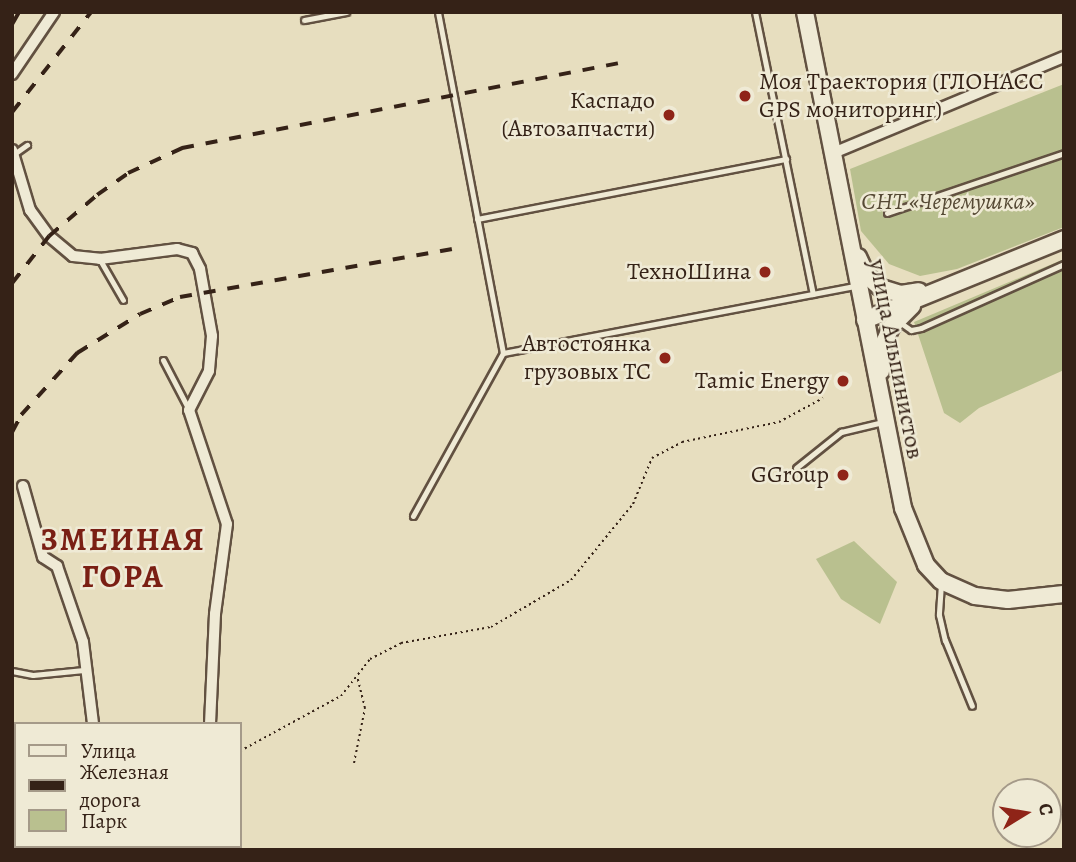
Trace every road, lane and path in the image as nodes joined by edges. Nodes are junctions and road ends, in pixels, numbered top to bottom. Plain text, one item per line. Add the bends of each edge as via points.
1 (54, 12) edge
2 (346, 12) edge
3 (438, 12) edge
4 (755, 12) edge
5 (805, 12) edge
6 (304, 20) dead end
7 (1064, 57) edge
8 (12, 74) edge
9 (27, 145) dead end
10 (13, 152) edge
11 (831, 153) junction
12 (1064, 153) edge
13 (786, 159) junction
14 (843, 213) junction
15 (887, 213) dead end
16 (477, 219) junction
17 (1064, 239) edge
18 (100, 259) junction
19 (1064, 264) edge
20 (976, 275) junction
21 (858, 286) junction
22 (937, 291) junction
23 (813, 294) junction
24 (123, 300) dead end
25 (896, 319) junction
26 (865, 320) junction
27 (503, 353) junction
28 (163, 360) dead end
29 (823, 398) dead end
30 (189, 410) junction
31 (886, 418) junction
32 (796, 468) dead end
33 (23, 486) dead end
34 (413, 516) dead end
35 (941, 581) junction
36 (1064, 594) edge
37 (84, 670) junction
38 (12, 671) edge
39 (357, 676) junction
40 (972, 706) dead end
41 (93, 722) edge
42 (210, 722) edge
43 (242, 750) edge
44 (354, 763) dead end

1 - 8 street
2 - 6 lane
3 - 16 lane
4 - 13 lane
5 - 11 main road, улица Альпинистов
7 - 11 street
9 - 10 lane
10 - 18 street via 30,210 49,236 73,256
11 - 14 main road, улица Альпинистов
12 - 15 lane
13 - 16 lane
13 - 23 lane
14 - 20 main road via 863,268 881,288 901,294
14 - 21 main road, улица Альпинистов
16 - 27 lane
17 - 20 main road
18 - 24 lane
18 - 30 street via 177,249 192,253 205,290 212,336 209,371
19 - 25 lane via 920,328 911,330
20 - 22 main road
21 - 23 lane
21 - 26 main road, улица Альпинистов
22 - 25 main road
22 - 26 main road
23 - 27 lane
25 - 31 main road via 881,361
26 - 31 main road, улица Альпинистов
27 - 34 lane
28 - 30 lane
29 - 39 path via 779,422 682,442 652,458 633,504 571,580 491,627 401,643 370,659
30 - 42 street via 227,524 215,614
31 - 32 lane via 841,432
31 - 35 main road, улица Альпинистов via 902,508 926,565
33 - 37 street via 43,557 57,565 79,629
35 - 36 main road via 975,596 1008,600
35 - 40 lane via 939,615 945,640
37 - 38 lane via 33,676
37 - 41 street
39 - 43 path via 341,696
39 - 44 path via 365,708

